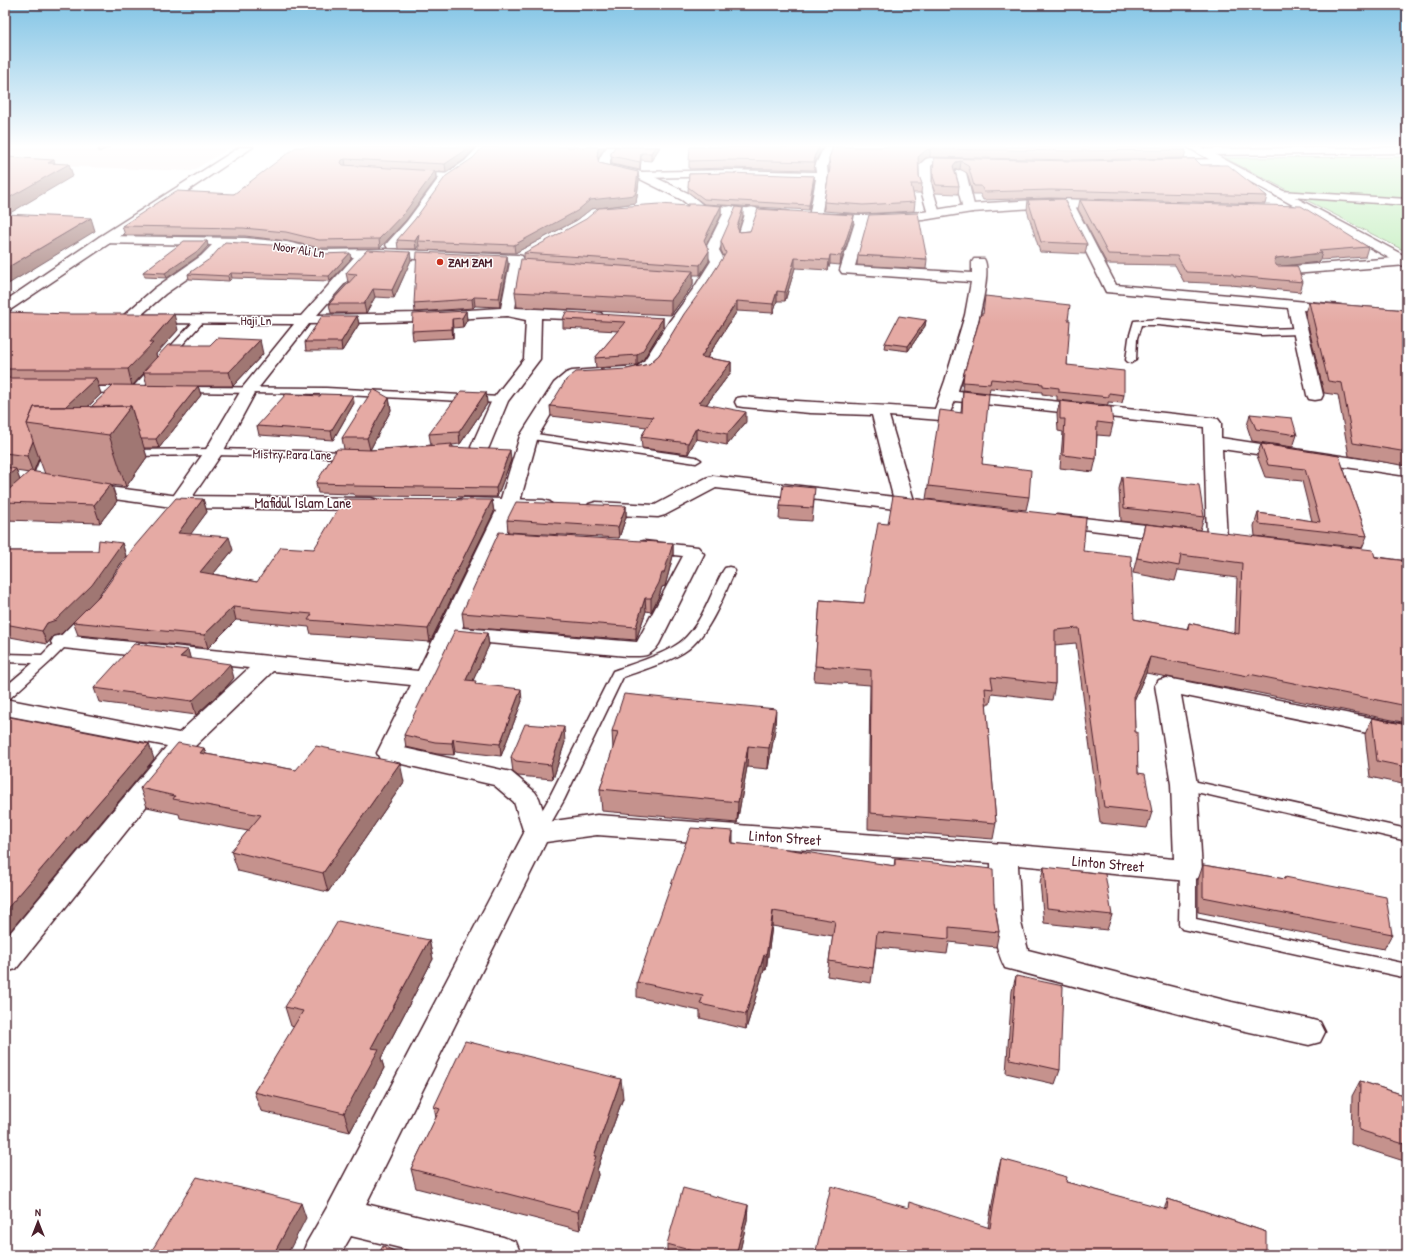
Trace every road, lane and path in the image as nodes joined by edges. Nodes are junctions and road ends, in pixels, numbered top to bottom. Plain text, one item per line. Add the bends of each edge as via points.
1 (157, 206) edge
2 (424, 206) edge
3 (697, 206) edge
4 (817, 206) edge
5 (932, 206) edge
6 (968, 206) edge
7 (1012, 206) edge
8 (1069, 206) edge
9 (1301, 206) edge
10 (684, 208) edge
11 (700, 208) junction
12 (969, 209) junction
13 (1284, 209) edge
14 (731, 210) junction
15 (1308, 210) junction
16 (752, 211) junction
17 (934, 214) junction
18 (815, 217) junction
19 (862, 219) junction
20 (744, 236) edge
21 (104, 240) junction
22 (222, 242) junction
23 (531, 252) edge
24 (364, 254) junction
25 (385, 254) junction
26 (1407, 261) edge
27 (979, 262) dead end
28 (516, 263) junction
29 (531, 268) edge
30 (1280, 271) edge
31 (980, 278) junction
32 (690, 280) edge
33 (706, 281) junction
34 (1294, 305) junction
35 (1347, 309) edge
36 (507, 312) junction
37 (8, 315) edge
38 (608, 317) edge
39 (200, 320) junction
40 (305, 320) junction
41 (661, 321) edge
42 (676, 322) junction
43 (1300, 331) junction
44 (1131, 360) dead end
45 (73, 390) edge
46 (136, 390) junction
47 (152, 390) edge
48 (174, 390) edge
49 (249, 390) junction
50 (950, 395) junction
51 (1315, 395) dead end
52 (500, 400) junction
53 (103, 401) edge
54 (743, 402) dead end
55 (879, 410) junction
56 (529, 436) junction
57 (1213, 442) junction
58 (59, 444) edge
59 (476, 447) edge
60 (214, 452) junction
61 (48, 454) junction
62 (63, 454) edge
63 (119, 454) dead end
64 (357, 455) edge
65 (696, 460) dead end
66 (1407, 472) edge
67 (11, 477) edge
68 (52, 484) junction
69 (391, 504) edge
70 (446, 504) edge
71 (905, 504) junction
72 (509, 505) junction
73 (174, 508) junction
74 (936, 508) edge
75 (5, 509) edge
76 (1037, 519) edge
77 (493, 538) junction
78 (517, 540) edge
79 (628, 546) edge
80 (729, 571) dead end
81 (97, 607) edge
82 (448, 633) junction
83 (62, 642) junction
84 (5, 658) edge
85 (45, 658) junction
86 (268, 663) junction
87 (426, 679) junction
88 (5, 695) edge
89 (5, 707) edge
90 (1407, 733) edge
91 (184, 742) junction
92 (1184, 784) junction
93 (537, 833) junction
94 (1407, 836) edge
95 (1004, 854) junction
96 (1188, 871) junction
97 (5, 960) edge
98 (1407, 970) edge
99 (1309, 1032) dead end
100 (342, 1216) junction
101 (320, 1255) edge
102 (503, 1255) edge

1 - 21 street
2 - 25 street
3 - 11 street
4 - 18 street
5 - 17 street
6 - 12 street
7 - 12 street
8 - 34 street via 1111,289
9 - 15 street
10 - 11 street
11 - 14 street
12 - 17 street
13 - 15 street
14 - 16 street
14 - 33 street via 712,250 718,261
15 - 26 street
16 - 18 street
16 - 20 street
17 - 19 street
18 - 19 street
19 - 31 street via 847,270
21 - 22 street, Noor Ali Ln
21 - 37 street
22 - 24 street, Noor Ali Ln via 288,246 320,254
22 - 39 street, Haji Ln via 206,259 120,319
23 - 28 street
24 - 25 street, Noor Ali Ln
24 - 40 street
25 - 28 street, Noor Ali Ln
26 - 30 street
27 - 31 street
28 - 29 street, Noor Ali Ln
28 - 36 street
31 - 50 street via 974,313
32 - 33 street
33 - 42 street
34 - 35 street
34 - 43 street
36 - 38 street
36 - 40 street, Haji Ln
36 - 52 street via 534,317 532,359
39 - 40 street, Haji Ln
39 - 46 lane
40 - 49 street
41 - 42 street
42 - 56 street via 650,364 643,370 572,376 560,386
43 - 44 lane via 1262,332 1137,322
43 - 51 street
45 - 46 lane
46 - 47 lane
46 - 53 lane via 114,390
48 - 49 lane
49 - 52 lane
49 - 60 street
50 - 55 street via 941,415
50 - 57 street via 1212,423
52 - 59 street
54 - 55 street via 810,408
55 - 71 street
56 - 65 lane
56 - 72 street
57 - 66 street
57 - 76 street via 1209,538
58 - 61 lane
60 - 63 lane, Mistry Para Lane
60 - 64 lane, Mistry Para Lane
60 - 73 street
61 - 62 lane
61 - 68 lane
67 - 68 street, Mafidul Islam Lane
68 - 73 street, Mafidul Islam Lane
68 - 75 lane
69 - 73 street, Mafidul Islam Lane
70 - 72 street
71 - 72 street via 713,482 658,511
71 - 74 street
72 - 77 street
77 - 78 street
77 - 82 street
79 - 82 street via 684,549 692,550 694,554 648,644 642,649 627,650
80 - 93 lane via 703,622 687,644 618,674
81 - 83 lane
82 - 87 street
83 - 85 lane
83 - 86 street
84 - 85 lane
85 - 88 lane
86 - 87 street
86 - 91 street
87 - 93 street via 389,753 502,778 526,798
89 - 91 street
90 - 92 street via 1167,685
91 - 97 street
92 - 94 lane
92 - 96 street
93 - 95 street, Linton Street via 597,825
93 - 100 street
95 - 96 street, Linton Street
95 - 99 street via 1007,923 1015,959 1232,1015
96 - 98 lane via 1188,924
100 - 101 street
100 - 102 street

